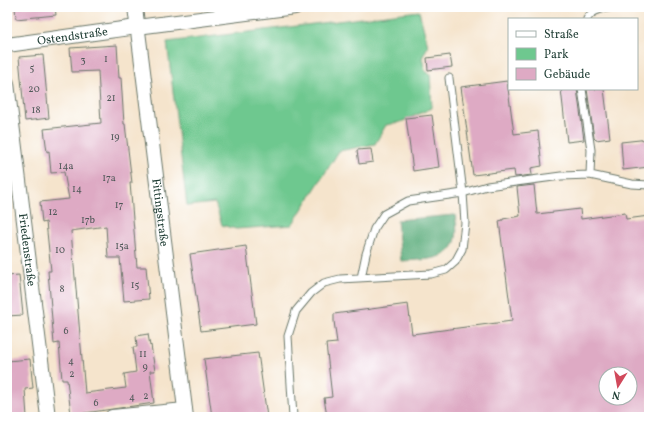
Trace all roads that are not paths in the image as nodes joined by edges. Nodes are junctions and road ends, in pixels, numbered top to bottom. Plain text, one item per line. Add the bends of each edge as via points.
1 (135, 7) edge
2 (295, 7) edge
3 (622, 7) edge
4 (587, 18) edge
5 (137, 26) junction
6 (7, 45) edge
7 (449, 78) dead end
8 (7, 83) edge
9 (582, 90) edge
10 (590, 175) junction
11 (649, 185) edge
12 (464, 193) junction
13 (361, 278) junction
14 (185, 413) edge
15 (48, 417) edge
16 (112, 417) edge
17 (293, 417) edge

1 - 5 street, Fittingstraße
2 - 5 street, Ostendstraße
3 - 4 lane via 598,10
5 - 6 street, Ostendstraße
5 - 14 street, Fittingstraße
7 - 12 lane
8 - 15 street, Friedenstraße
9 - 10 lane via 591,150
10 - 11 lane
10 - 12 lane via 561,176 487,186
12 - 13 lane via 408,201 384,214 374,229
12 - 13 lane via 465,223 462,249 455,262 446,270 431,274
13 - 17 lane via 324,283 311,293 296,311 288,336
14 - 16 street

